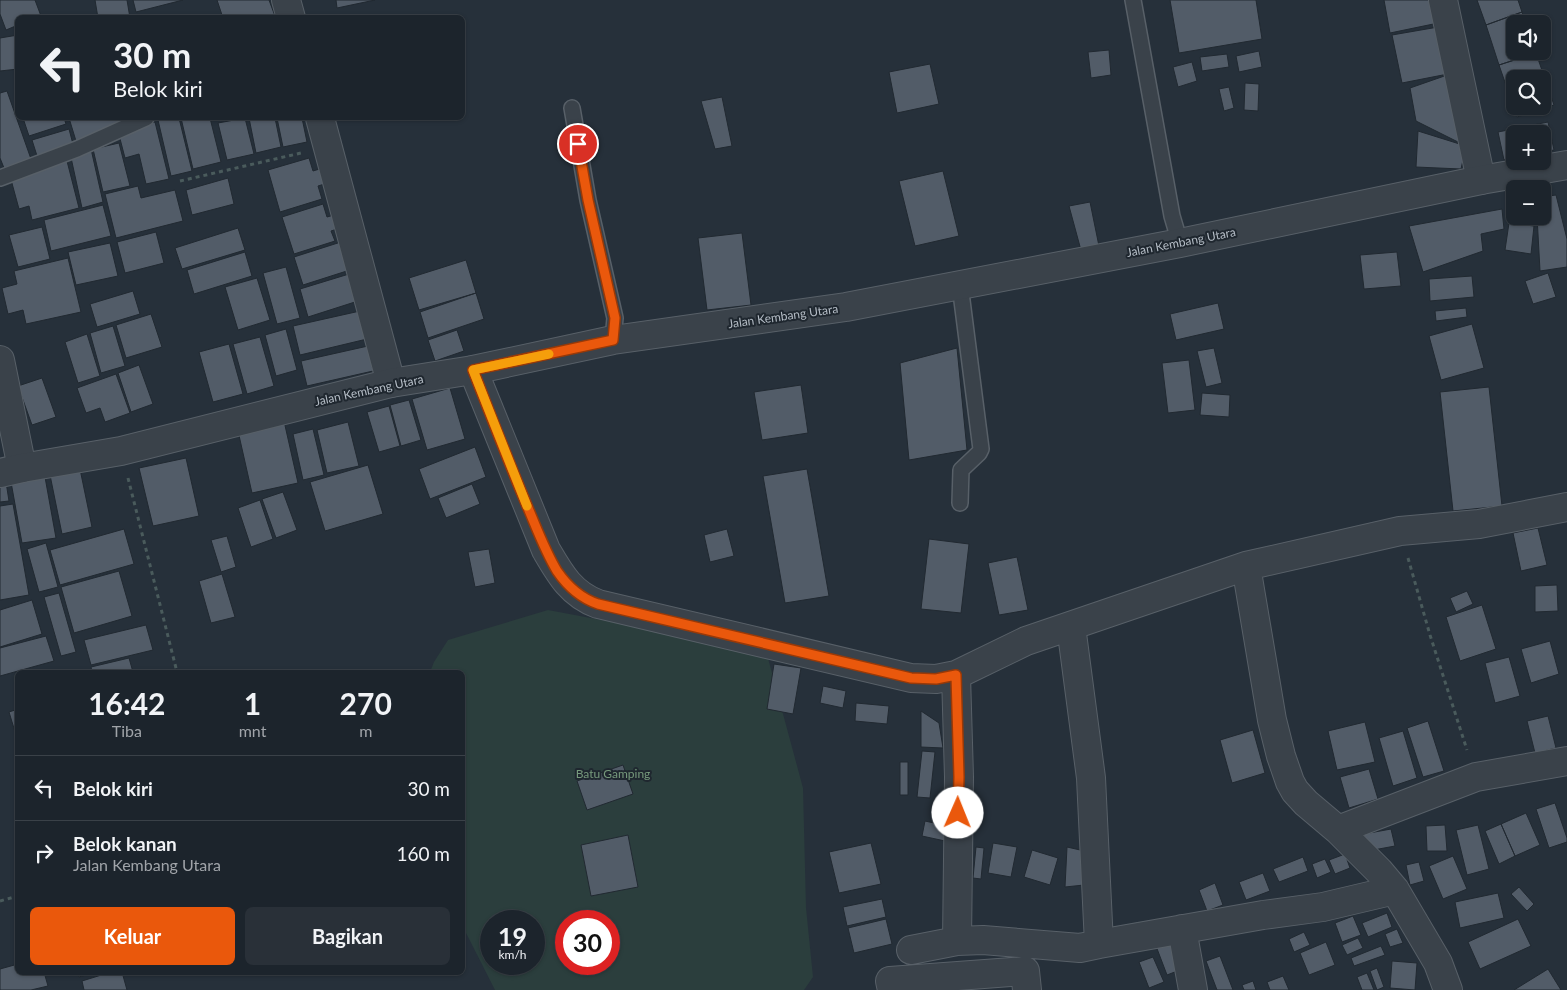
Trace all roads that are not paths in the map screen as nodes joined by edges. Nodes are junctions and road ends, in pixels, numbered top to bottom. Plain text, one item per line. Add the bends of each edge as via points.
1 (286, 0) edge
2 (1134, 0) edge
3 (1443, 0) edge
4 (290, 15) edge
5 (572, 108) dead end
6 (142, 120) edge
7 (321, 120) edge
8 (1567, 165) edge
9 (0, 178) edge
10 (1481, 180) junction
11 (1180, 243) junction
12 (960, 285) junction
13 (613, 340) junction
14 (0, 360) edge
15 (473, 370) junction
16 (391, 383) junction
17 (11, 471) edge
18 (960, 503) dead end
19 (1567, 508) edge
20 (1246, 566) junction
21 (1072, 626) junction
22 (956, 675) junction
23 (1567, 761) edge
24 (1338, 830) junction
25 (1395, 890) junction
26 (1182, 928) junction
27 (957, 941) junction
28 (1099, 944) junction
29 (912, 950) dead end
30 (892, 990) edge
31 (1027, 990) edge
32 (1193, 990) edge
33 (1448, 990) edge

1 - 4 street
2 - 11 lane via 1172,216
3 - 10 street
5 - 13 lane via 588,200 615,318
6 - 9 lane
7 - 16 street
8 - 10 street, Jalan Kembang Utara
10 - 11 street, Jalan Kembang Utara
11 - 12 street, Jalan Kembang Utara
12 - 13 street, Jalan Kembang Utara via 846,307
12 - 18 lane via 981,449 961,470
13 - 15 street, Jalan Kembang Utara
14 - 17 street
15 - 16 street, Jalan Kembang Utara
15 - 22 street via 546,550 570,587 584,599 911,678 936,679
16 - 17 street, Jalan Kembang Utara via 121,451
19 - 20 street via 1479,524 1400,531
20 - 21 street
20 - 24 street via 1272,720 1290,782 1306,803
21 - 22 street via 1026,641
21 - 28 street via 1091,778
22 - 27 street via 959,777
23 - 24 street via 1476,777
24 - 25 street
25 - 26 street via 1323,907
25 - 33 street via 1438,963
26 - 28 street
26 - 32 street
27 - 28 street via 1080,948
27 - 29 street
30 - 31 street via 890,981 1025,971

